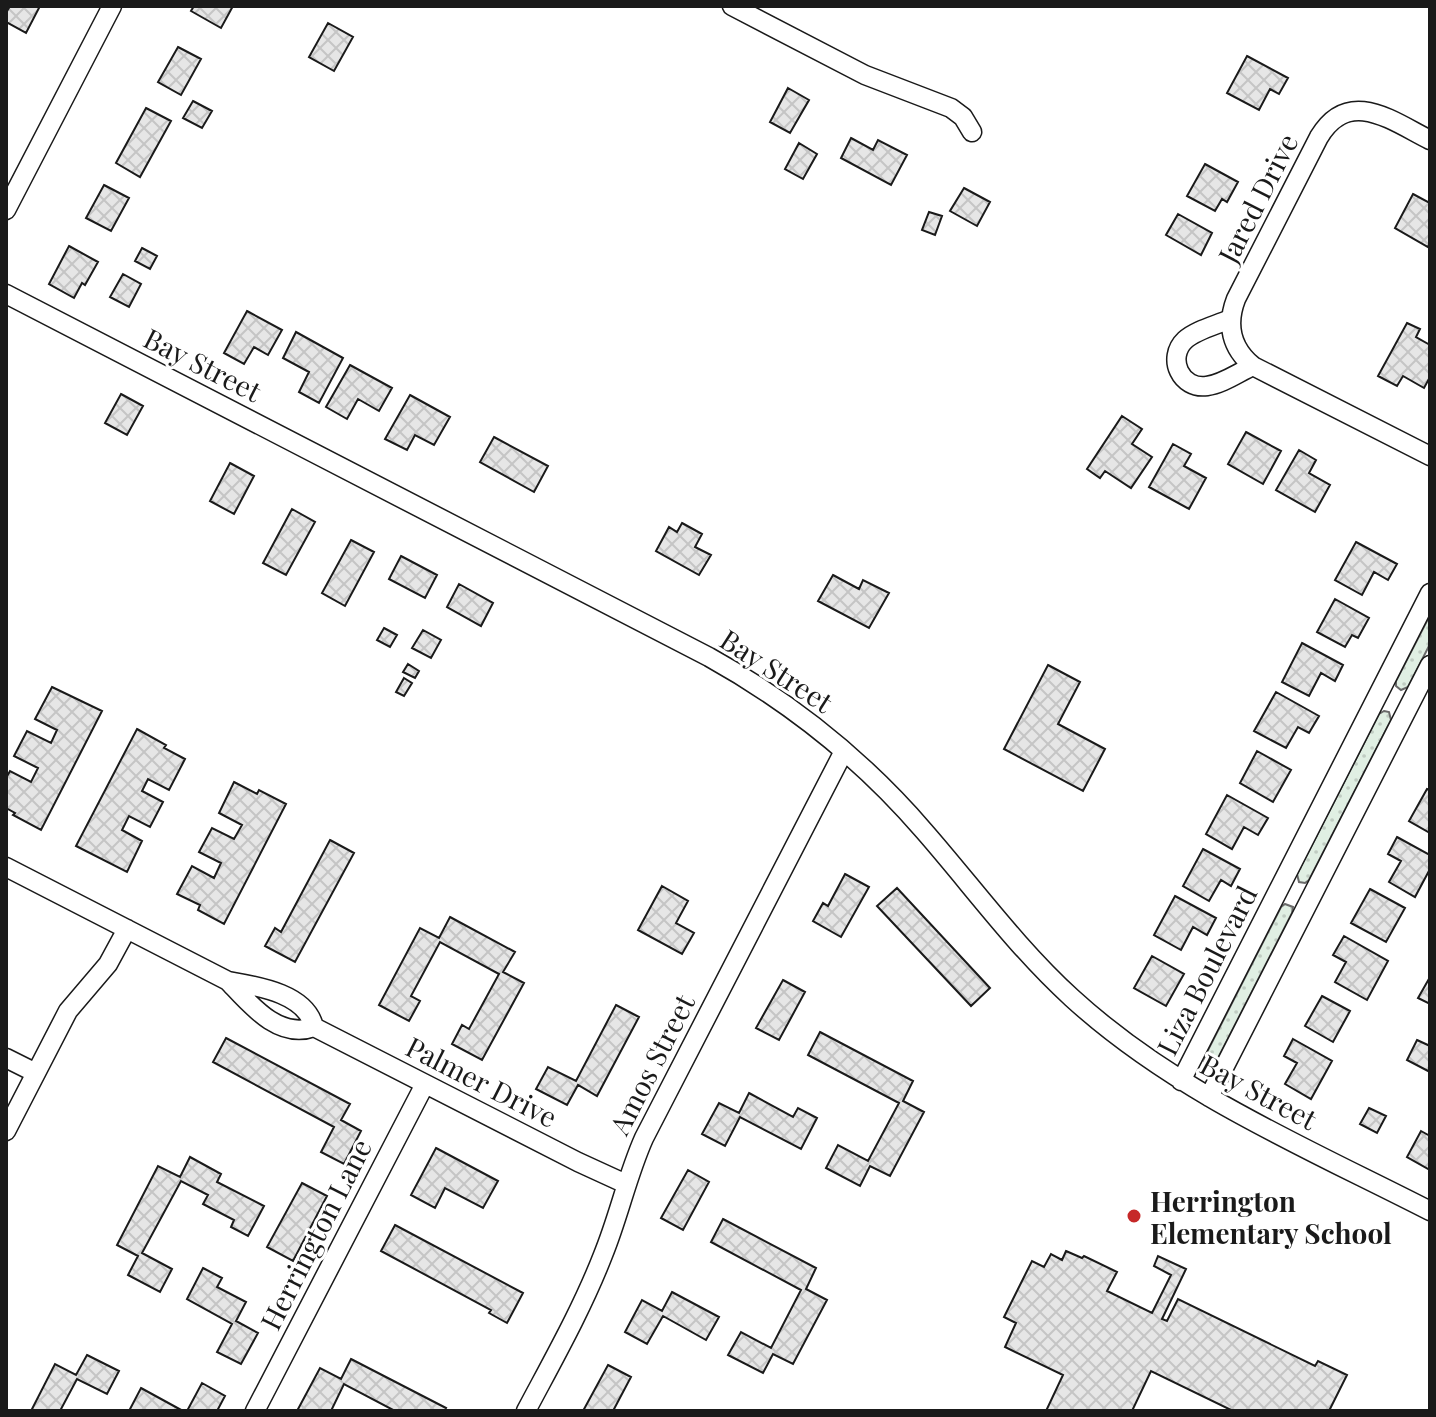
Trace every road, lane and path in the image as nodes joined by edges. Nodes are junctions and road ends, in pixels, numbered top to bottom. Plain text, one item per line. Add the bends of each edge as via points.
1 (112, 6) edge
2 (732, 6) edge
3 (972, 132) dead end
4 (1430, 140) edge
5 (6, 210) edge
6 (6, 294) edge
7 (1230, 319) junction
8 (1253, 366) junction
9 (1430, 456) edge
10 (1430, 593) edge
11 (1430, 665) edge
12 (1380, 692) junction
13 (1409, 707) junction
14 (844, 751) junction
15 (6, 867) edge
16 (1281, 885) junction
17 (1310, 900) junction
18 (127, 929) junction
19 (228, 981) junction
20 (314, 1027) junction
21 (6, 1058) edge
22 (36, 1073) junction
23 (1181, 1081) junction
24 (425, 1084) junction
25 (1209, 1097) junction
26 (6, 1131) edge
27 (626, 1184) junction
28 (1430, 1211) edge
29 (255, 1411) edge
30 (526, 1411) edge

1 - 5 street
2 - 3 street via 865,75 951,108
4 - 7 street, Jared Drive via 1373,112 1346,112 1329,122
6 - 14 street, Bay Street via 709,657 770,694
7 - 8 street via 1235,345
7 - 8 street via 1187,339 1178,351 1178,371 1192,385 1205,387
8 - 9 street
10 - 12 street, Liza Boulevard
11 - 13 street
12 - 13 street
12 - 16 street, Liza Boulevard
13 - 17 street
14 - 23 street, Bay Street via 923,830 1041,968 1099,1021
14 - 27 street, Amos Street via 644,1138
15 - 18 street, Palmer Drive
16 - 17 street, Liza Boulevard
16 - 23 street, Liza Boulevard
17 - 25 street
18 - 19 street, Palmer Drive
18 - 22 street via 108,964 68,1011
19 - 20 street, Palmer Drive via 267,988 293,1001 307,1011
19 - 20 street, Palmer Drive via 256,1010 280,1025 296,1030
20 - 24 street, Palmer Drive
21 - 22 street
22 - 26 street
23 - 25 street, Bay Street
24 - 27 street, Palmer Drive
24 - 29 street, Herrington Lane
25 - 28 street, Bay Street
27 - 30 street, Amos Street via 593,1280

